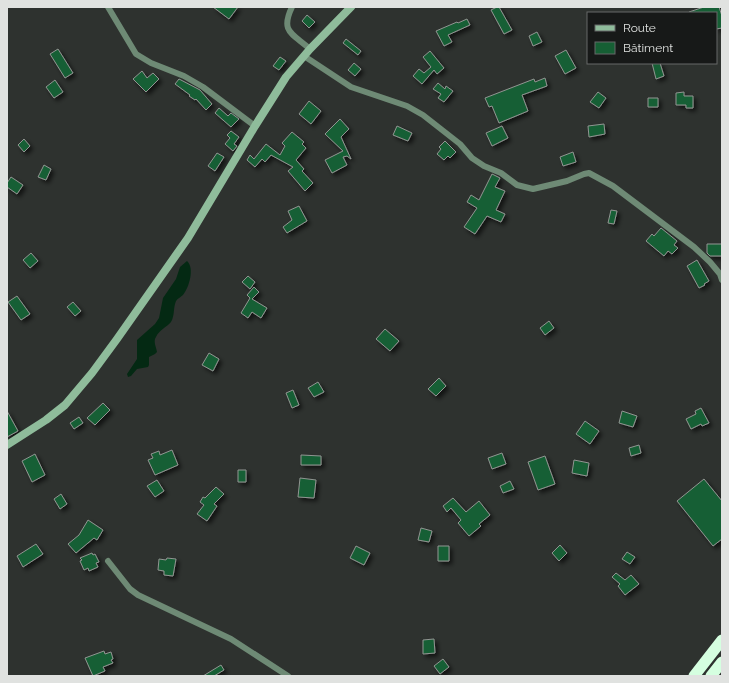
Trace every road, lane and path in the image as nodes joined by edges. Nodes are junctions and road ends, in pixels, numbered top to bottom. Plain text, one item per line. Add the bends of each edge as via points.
1 (108, 7) edge
2 (292, 7) edge
3 (351, 7) edge
4 (310, 49) junction
5 (304, 56) junction
6 (254, 126) junction
7 (722, 280) edge
8 (7, 444) edge
9 (108, 560) dead end
10 (722, 640) edge
11 (722, 662) edge
12 (288, 676) edge
13 (694, 676) edge
14 (711, 676) edge

1 - 6 street via 136,54 203,87
2 - 4 street via 286,26 290,33
3 - 4 street
4 - 5 street
5 - 6 street via 286,77
5 - 7 street via 351,87 407,106 423,115 460,144 472,158 501,173 517,185 533,189 589,173 601,179 694,247 710,262
6 - 8 street via 188,238 95,368 65,405
9 - 12 street via 130,589 138,595 231,639
10 - 13 highway
11 - 14 highway

